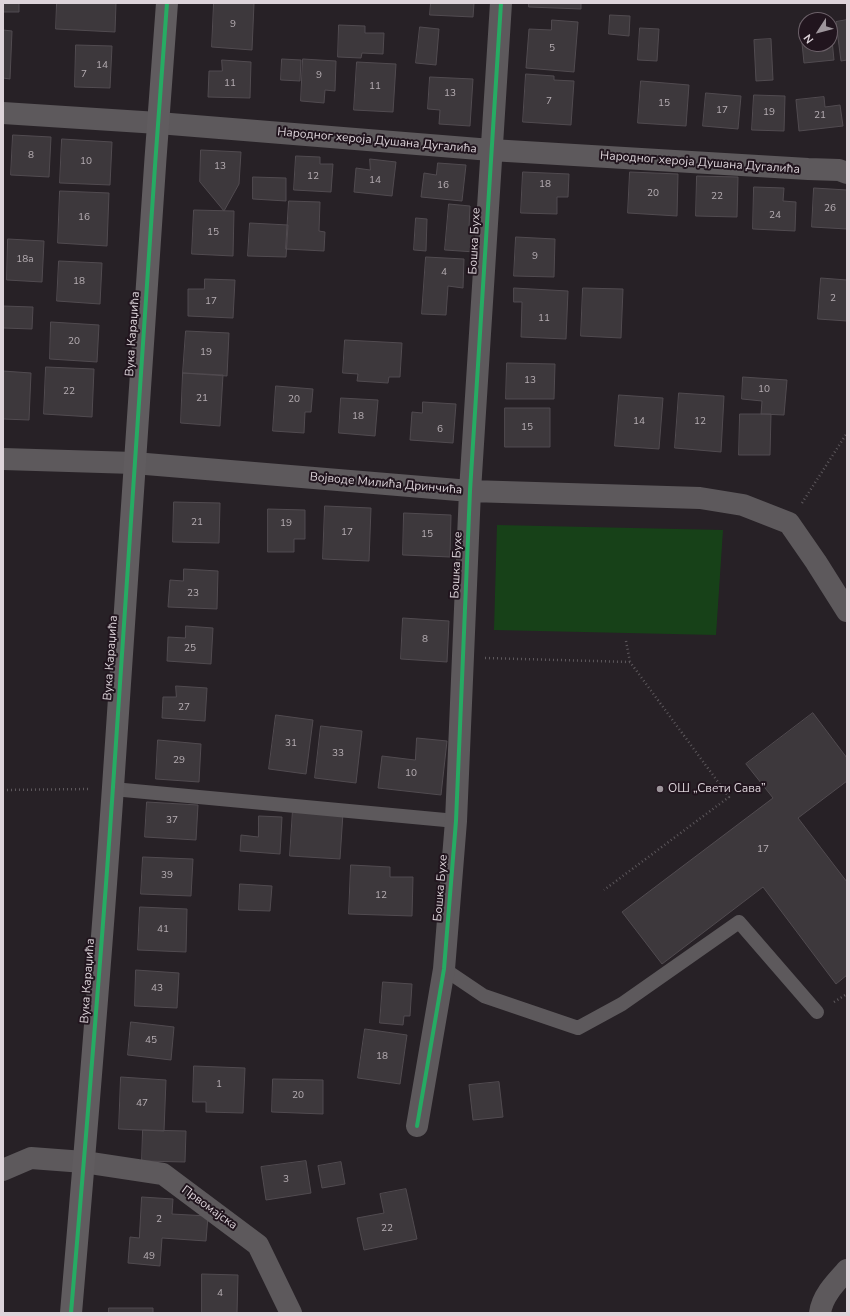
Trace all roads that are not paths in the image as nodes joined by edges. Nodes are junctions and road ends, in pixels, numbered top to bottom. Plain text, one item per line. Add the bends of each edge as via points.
1 (167, 3) edge
2 (501, 3) edge
3 (3, 113) edge
4 (158, 123) junction
5 (491, 150) junction
6 (847, 173) edge
7 (3, 459) edge
8 (134, 463) junction
9 (470, 491) junction
10 (847, 611) edge
11 (113, 789) junction
12 (456, 821) junction
13 (444, 969) junction
14 (817, 1012) dead end
15 (416, 1126) dead end
16 (84, 1162) junction
17 (3, 1170) edge
18 (847, 1270) edge
19 (71, 1313) edge
20 (291, 1313) edge
21 (820, 1313) edge

1 - 4 street, Вука Караџића
2 - 5 street, Бошка Бухе
3 - 4 street, Народног хероја Душана Дугалића
4 - 5 street, Народног хероја Душана Дугалића
4 - 8 street, Вука Караџића
5 - 6 street, Народног хероја Душана Дугалића via 839,170
5 - 9 street, Бошка Бухе
7 - 8 street, Војводе Милића Дринчића
8 - 9 street, Војводе Милића Дринчића
8 - 11 street, Вука Караџића
9 - 10 street, Војводе Милића Дринчића via 700,498 743,505 789,523
9 - 12 street, Бошка Бухе
11 - 12 lane
11 - 16 street, Вука Караџића
12 - 13 street, Бошка Бухе
13 - 14 lane via 484,996 578,1028 622,1004 739,922
13 - 15 street, Бошка Бухе
16 - 17 street, Првомајска via 31,1158
16 - 19 street, Вука Караџића
16 - 20 street, Првомајска via 163,1174 258,1245
18 - 21 street via 831,1288

